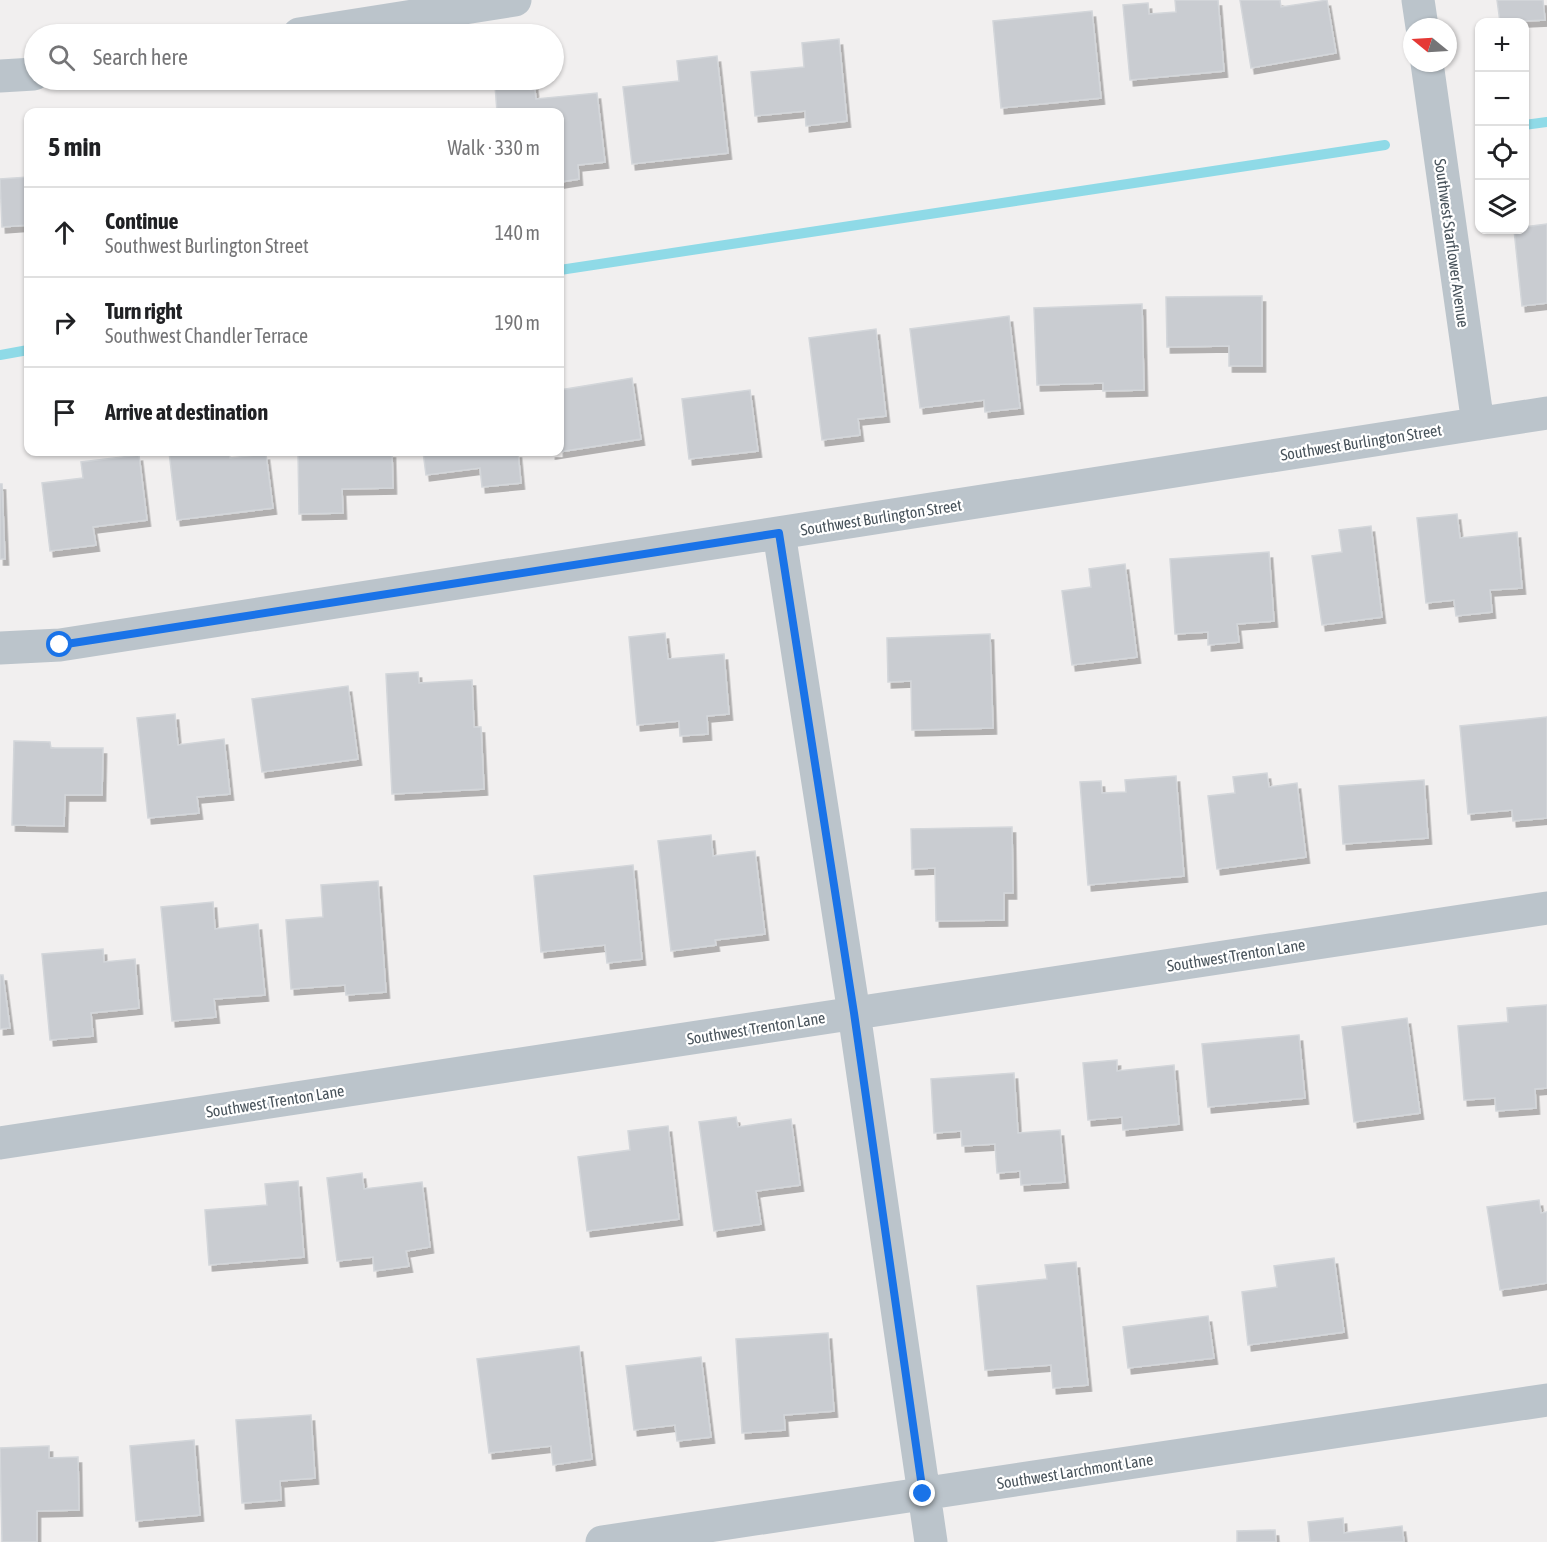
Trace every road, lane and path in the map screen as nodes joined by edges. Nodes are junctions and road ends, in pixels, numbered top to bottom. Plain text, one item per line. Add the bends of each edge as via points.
1 (515, 0) edge
2 (1418, 0) edge
3 (429, 7) edge
4 (1421, 18) edge
5 (347, 24) edge
6 (1428, 72) edge
7 (24, 75) edge
8 (0, 76) edge
9 (1547, 413) edge
10 (1478, 424) junction
11 (779, 533) junction
12 (0, 648) edge
13 (1547, 908) edge
14 (854, 1013) junction
15 (0, 1143) edge
16 (1547, 1400) edge
17 (923, 1494) junction
18 (602, 1542) edge
19 (931, 1542) edge

1 - 3 street
2 - 4 street
3 - 5 street
6 - 10 street, Southwest Starflower Avenue
7 - 8 street
9 - 10 street, Southwest Burlington Street
10 - 11 street, Southwest Burlington Street
11 - 12 street, Southwest Burlington Street via 60,645
11 - 14 street
13 - 14 street, Southwest Trenton Lane
14 - 15 street, Southwest Trenton Lane
14 - 17 street
16 - 17 street, Southwest Larchmont Lane
17 - 18 street, Southwest Larchmont Lane
17 - 19 street

